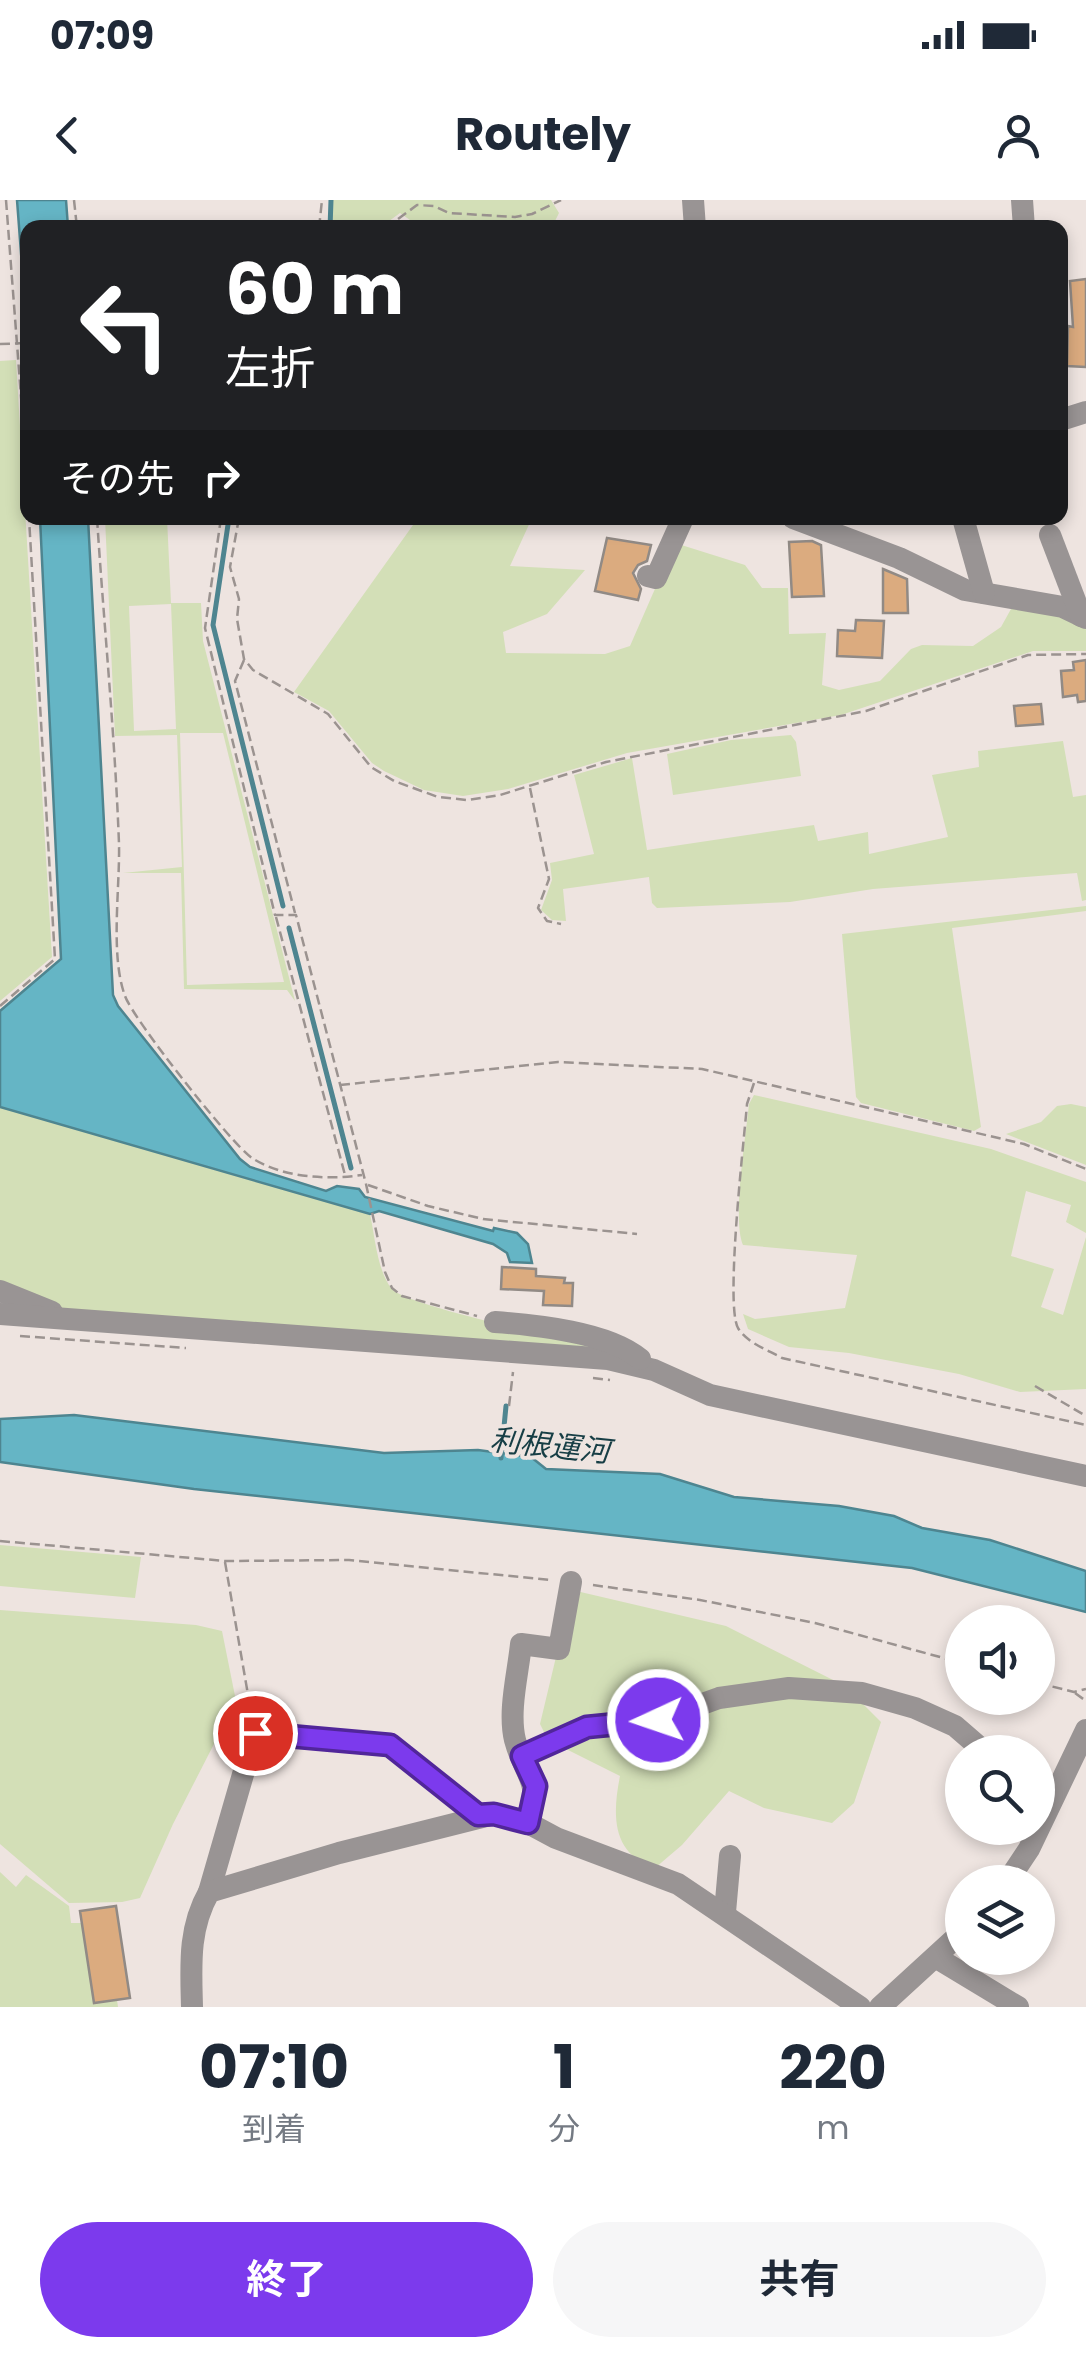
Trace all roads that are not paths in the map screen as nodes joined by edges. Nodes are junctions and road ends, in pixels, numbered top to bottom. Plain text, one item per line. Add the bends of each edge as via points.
1 (680, 525) edge
2 (812, 525) edge
3 (965, 525) edge
4 (1050, 535) dead end
5 (648, 576) dead end
6 (984, 593) junction
7 (1084, 617) edge
8 (0, 1290) edge
9 (0, 1314) edge
10 (62, 1320) junction
11 (495, 1322) road end
12 (654, 1370) junction
13 (1086, 1476) edge
14 (571, 1582) road end
15 (1086, 1730) edge
16 (965, 1735) edge
17 (522, 1756) junction
18 (1055, 1775) edge
19 (478, 1815) junction
20 (528, 1823) junction
21 (730, 1856) dead end
22 (209, 1892) junction
23 (725, 1912) junction
24 (945, 1949) edge
25 (936, 1958) junction
26 (192, 2007) edge
27 (860, 2007) edge
28 (880, 2007) edge
29 (1018, 2007) edge

1 - 5 street via 656,578
2 - 6 street
3 - 6 street
4 - 7 street
6 - 7 street
8 - 10 street
9 - 10 street
10 - 12 street via 536,1352
11 - 12 street via 610,1343
12 - 13 street via 710,1395
14 - 17 street via 559,1649 521,1644 514,1719
15 - 18 street
16 - 17 street via 916,1708 862,1693 789,1688 719,1698 658,1720 587,1727
17 - 20 street via 536,1786
19 - 20 street
19 - 22 street
19 - 22 street via 390,1745 255,1733
20 - 23 street via 678,1884
21 - 23 street
22 - 26 street via 190,1951
23 - 27 street
24 - 25 street
25 - 28 street
25 - 29 street

